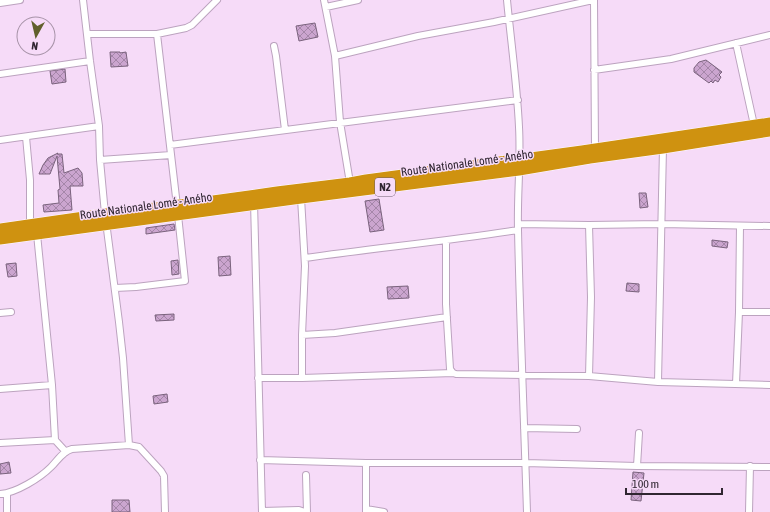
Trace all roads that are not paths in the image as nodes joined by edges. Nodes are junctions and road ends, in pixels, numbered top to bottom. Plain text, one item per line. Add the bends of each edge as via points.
1 (20, 0) edge
2 (83, 0) edge
3 (217, 0) edge
4 (324, 0) edge
5 (358, 0) edge
6 (507, 0) edge
7 (594, 0) edge
8 (0, 3) edge
9 (326, 7) junction
10 (509, 19) junction
11 (87, 34) junction
12 (157, 34) junction
13 (770, 35) edge
14 (736, 44) junction
15 (274, 46) dead end
16 (335, 56) junction
17 (90, 61) junction
18 (594, 70) junction
19 (0, 74) edge
20 (518, 100) junction
21 (340, 122) junction
22 (770, 123) edge
23 (754, 125) junction
24 (99, 126) junction
25 (286, 130) junction
26 (770, 131) edge
27 (26, 137) junction
28 (0, 140) edge
29 (170, 145) junction
30 (595, 148) junction
31 (663, 148) junction
32 (171, 155) junction
33 (100, 160) junction
34 (519, 164) junction
35 (350, 183) junction
36 (301, 198) junction
37 (253, 200) junction
38 (178, 210) junction
39 (106, 219) junction
40 (662, 224) junction
41 (30, 225) junction
42 (589, 225) junction
43 (740, 226) junction
44 (770, 226) edge
45 (518, 227) junction
46 (0, 229) edge
47 (37, 234) junction
48 (0, 239) edge
49 (446, 240) junction
50 (305, 258) junction
51 (115, 288) junction
52 (11, 312) dead end
53 (739, 312) junction
54 (770, 312) edge
55 (0, 313) edge
56 (446, 316) junction
57 (302, 335) junction
58 (453, 373) junction
59 (522, 374) junction
60 (590, 376) junction
61 (258, 378) junction
62 (302, 378) junction
63 (658, 382) junction
64 (736, 384) junction
65 (770, 384) edge
66 (52, 385) junction
67 (0, 389) edge
68 (524, 428) junction
69 (578, 430) dead end
70 (639, 433) dead end
71 (55, 440) junction
72 (0, 443) edge
73 (129, 445) junction
74 (66, 452) junction
75 (260, 460) junction
76 (366, 463) junction
77 (525, 464) junction
78 (637, 466) junction
79 (750, 466) junction
80 (770, 467) edge
81 (306, 475) dead end
82 (3, 494) edge
83 (366, 511) edge
84 (7, 512) edge
85 (165, 512) edge
86 (262, 512) edge
87 (306, 512) edge
88 (384, 512) edge
89 (527, 512) edge
90 (749, 512) edge

1 - 8 street
2 - 11 street
3 - 12 street via 189,27
4 - 9 street
5 - 9 street
6 - 10 street
7 - 10 street
7 - 18 street
9 - 16 street
10 - 16 street via 418,36
10 - 20 street
11 - 12 street
11 - 17 street
12 - 29 street
13 - 14 street
14 - 18 street via 671,59
14 - 23 street
15 - 25 street
16 - 21 street
17 - 19 street
17 - 24 street
18 - 30 street
20 - 21 street
20 - 34 street
21 - 25 street
21 - 35 street
22 - 23 highway, Route Nationale Lomé - Aného / N2
23 - 30 highway, Route Nationale Lomé - Aného / N2
24 - 27 street
24 - 33 street
25 - 29 street
26 - 31 highway, Route Nationale Lomé - Aného / N2
27 - 28 street
27 - 41 street via 30,180
29 - 32 street
30 - 34 highway, Route Nationale Lomé - Aného / N2
31 - 34 highway, Route Nationale Lomé - Aného / N2
31 - 40 street
32 - 33 street
32 - 38 street
33 - 39 street
34 - 35 highway, Route Nationale Lomé - Aného / N2
34 - 36 highway, Route Nationale Lomé - Aného / N2
34 - 45 street
35 - 37 highway, Route Nationale Lomé - Aného / N2
36 - 37 highway, Route Nationale Lomé - Aného / N2
36 - 50 street
37 - 38 highway, Route Nationale Lomé - Aného / N2
37 - 61 street
38 - 39 highway, Route Nationale Lomé - Aného / N2
38 - 51 street via 185,281
39 - 41 highway, Route Nationale Lomé - Aného / N2
39 - 47 highway, Route Nationale Lomé - Aného / N2
39 - 51 street
40 - 42 street
40 - 43 street
40 - 63 street
41 - 46 highway, Route Nationale Lomé - Aného / N2
42 - 45 street
42 - 60 street
43 - 44 street
43 - 53 street
45 - 49 street
45 - 59 street
47 - 48 highway, Route Nationale Lomé - Aného / N2
47 - 66 street
49 - 50 street
49 - 56 street
50 - 57 street
51 - 73 street
52 - 55 street
53 - 54 street
53 - 64 street
56 - 57 street via 335,333
56 - 58 street via 450,369
57 - 62 street
58 - 59 street
58 - 62 street
59 - 60 street
59 - 68 street
60 - 63 street
61 - 62 street
61 - 75 street
63 - 64 street
64 - 65 street
66 - 67 street
66 - 71 street
68 - 69 street
68 - 77 street
70 - 78 street
71 - 72 street
71 - 74 street
73 - 74 street via 72,449
73 - 85 street via 139,447 164,476
74 - 82 street via 31,482
75 - 76 street
75 - 86 street
76 - 77 street
76 - 83 street
77 - 78 street
77 - 89 street
78 - 79 street
79 - 80 street
79 - 90 street
81 - 87 street
82 - 84 street
83 - 88 street
86 - 87 street

